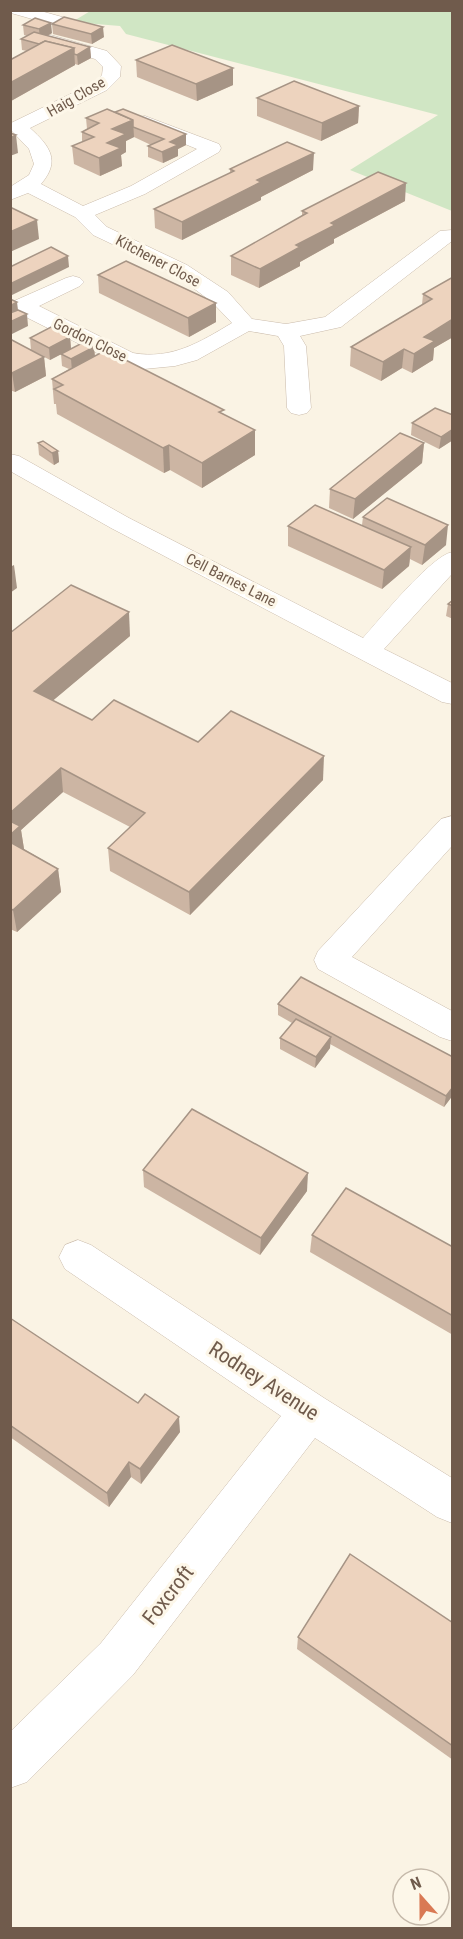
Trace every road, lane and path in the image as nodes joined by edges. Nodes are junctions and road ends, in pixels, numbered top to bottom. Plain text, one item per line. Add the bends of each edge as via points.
1 (17, 10) edge
2 (100, 32) edge
3 (45, 39) edge
4 (136, 117) edge
5 (14, 125) edge
6 (30, 186) junction
7 (10, 195) edge
8 (82, 213) junction
9 (447, 235) dead end
10 (73, 282) dead end
11 (246, 324) junction
12 (286, 331) junction
13 (300, 408) dead end
14 (10, 461) edge
15 (453, 560) edge
16 (367, 651) junction
17 (453, 695) edge
18 (453, 827) edge
19 (453, 1027) edge
20 (78, 1257) dead end
21 (310, 1412) junction
22 (453, 1502) edge
23 (10, 1765) edge

1 - 2 street
3 - 5 street, Haig Close via 101,55 111,66 111,77 101,86
4 - 8 street via 212,148 138,190
5 - 6 street, Haig Close via 41,149 44,160 42,171
6 - 7 street
6 - 8 street, Kitchener Close
8 - 11 street, Kitchener Close via 100,231 180,269 212,291
9 - 12 street via 333,322
10 - 11 street, Gordon Close via 22,306 127,359 146,363 179,360
11 - 12 street
12 - 13 street via 295,346
14 - 16 street, Cell Barnes Lane via 120,524
15 - 16 street
16 - 17 street, Cell Barnes Lane
18 - 19 street via 330,960
20 - 21 street, Rodney Avenue
21 - 22 street, Rodney Avenue
21 - 23 street, Foxcroft via 117,1659

